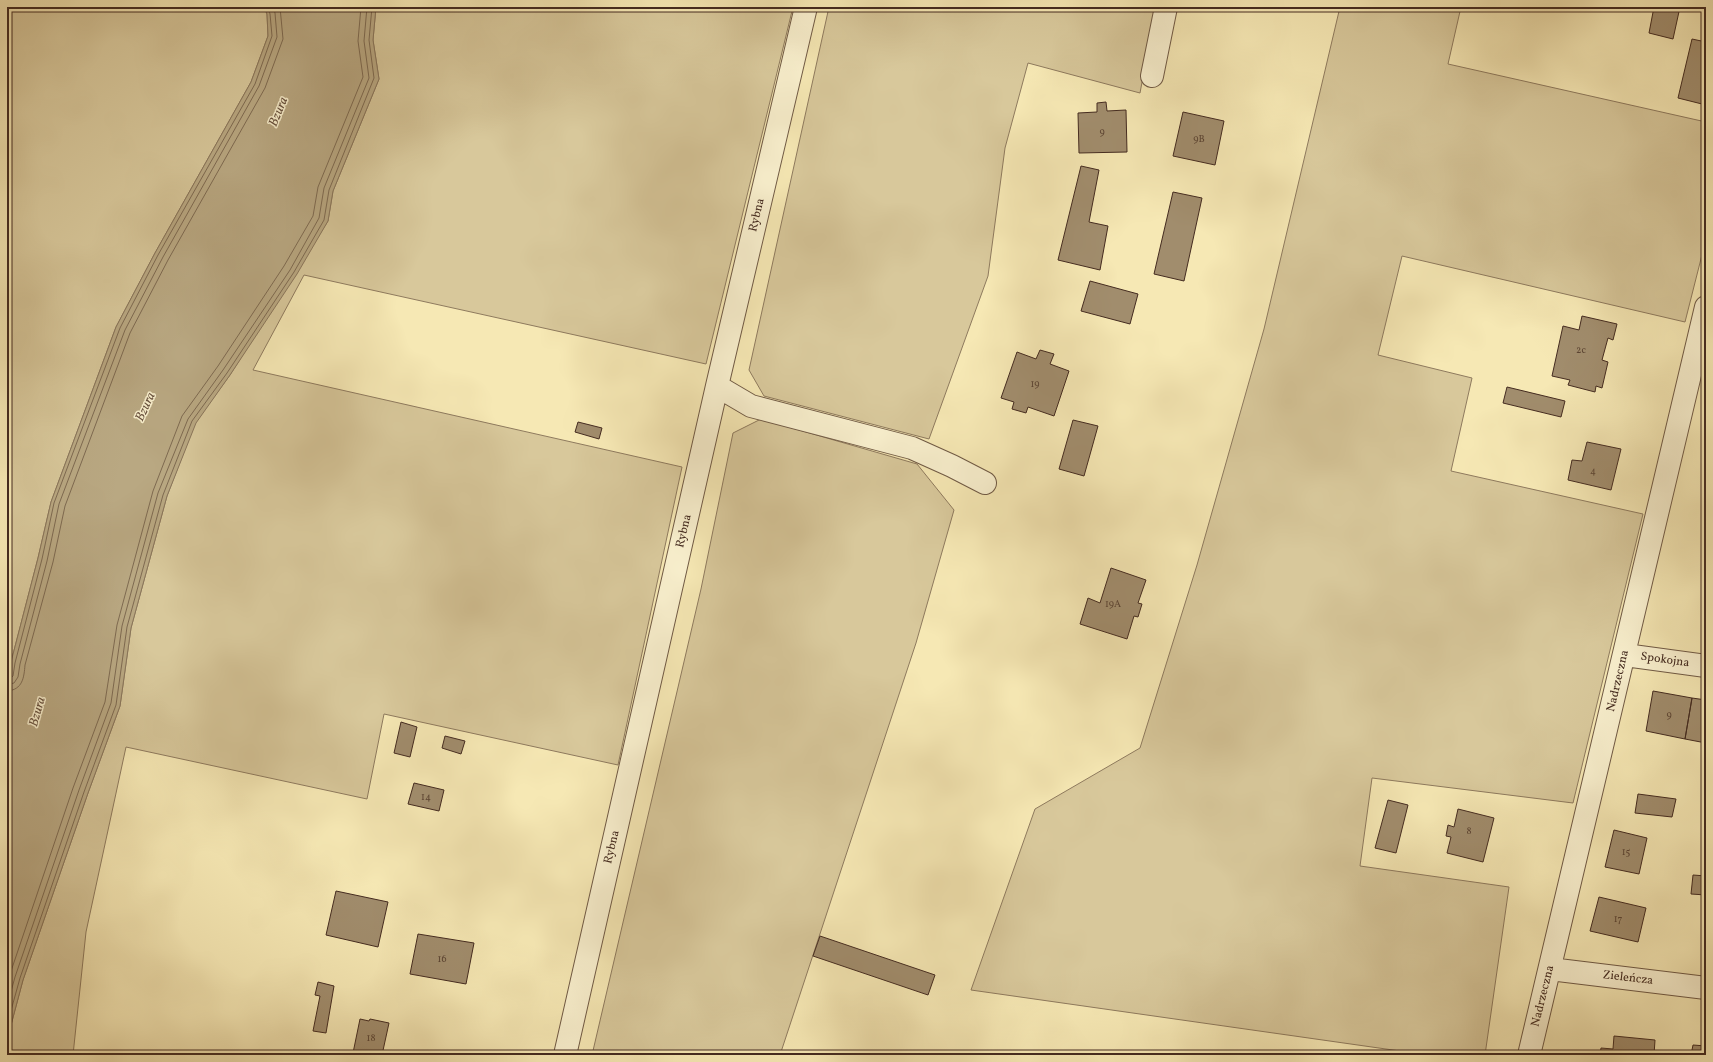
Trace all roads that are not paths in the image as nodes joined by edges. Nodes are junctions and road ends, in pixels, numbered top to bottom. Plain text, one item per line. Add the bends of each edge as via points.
1 (806, 7) edge
2 (1166, 7) edge
3 (1152, 76) dead end
4 (1706, 306) edge
5 (1701, 350) edge
6 (717, 386) junction
7 (985, 483) dead end
8 (1625, 655) junction
9 (1706, 666) edge
10 (1550, 969) junction
11 (1706, 988) edge
12 (564, 1055) edge
13 (1529, 1055) edge

1 - 6 street, Rybna
2 - 3 street
4 - 5 street, Nadrzeczna
5 - 8 street, Nadrzeczna
6 - 7 street via 751,406 912,448
6 - 12 street, Rybna
8 - 9 street, Spokojna
8 - 10 street, Nadrzeczna
10 - 11 street, Zieleńcza
10 - 13 street, Nadrzeczna

